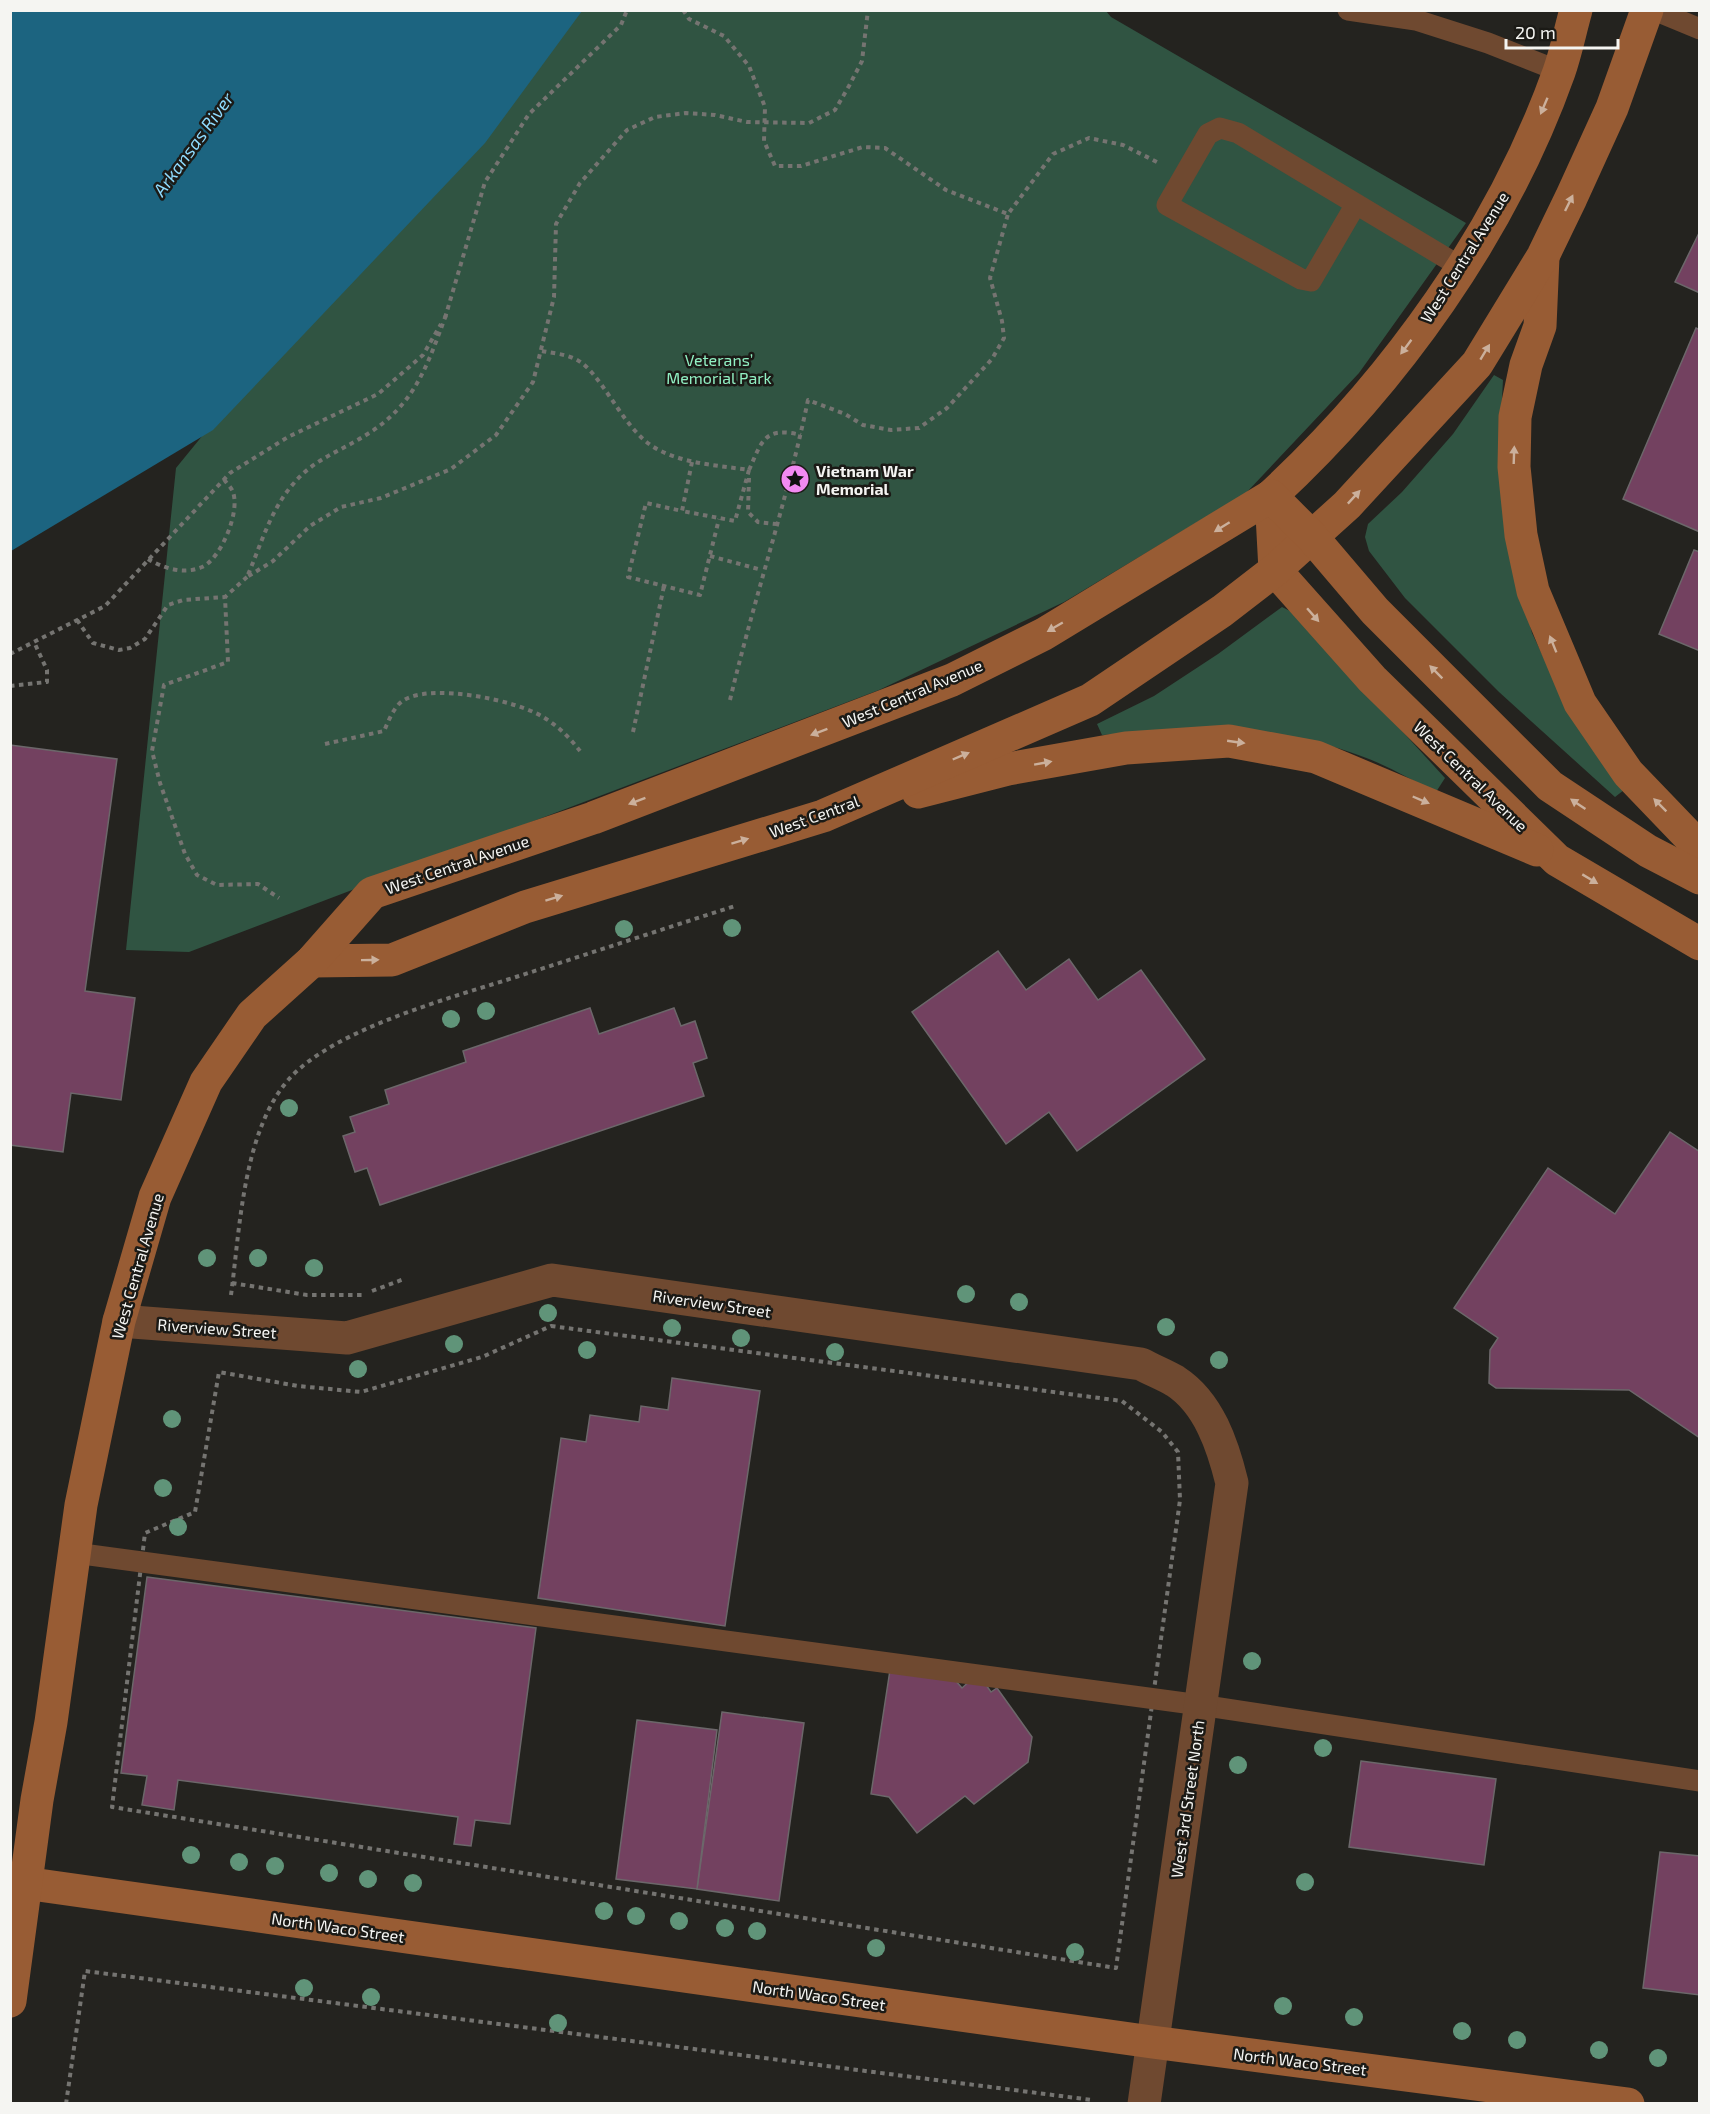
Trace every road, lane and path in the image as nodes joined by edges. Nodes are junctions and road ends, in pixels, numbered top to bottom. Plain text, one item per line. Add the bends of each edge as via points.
1 (627, 10) edge
2 (683, 10) edge
3 (868, 10) edge
4 (1348, 10) edge
5 (1576, 10) edge
6 (1647, 10) edge
7 (1654, 10) edge
8 (1700, 29) edge
9 (1559, 71) junction
10 (765, 122) junction
11 (1184, 175) junction
12 (1356, 204) junction
13 (1008, 214) junction
14 (1543, 256) junction
15 (1461, 267) junction
16 (446, 315) junction
17 (542, 351) junction
18 (801, 435) junction
19 (692, 462) junction
20 (749, 470) junction
21 (224, 479) junction
22 (1271, 496) junction
23 (682, 511) junction
24 (719, 519) junction
25 (776, 524) junction
26 (1312, 537) junction
27 (710, 556) junction
28 (148, 560) junction
29 (762, 570) junction
30 (1275, 570) junction
31 (247, 577) junction
32 (664, 586) junction
33 (225, 597) junction
34 (77, 620) junction
35 (34, 641) junction
36 (10, 654) edge
37 (10, 686) edge
38 (730, 700) dead end
39 (633, 732) dead end
40 (326, 744) dead end
41 (579, 751) dead end
42 (823, 816) junction
43 (1700, 848) edge
44 (1557, 860) junction
45 (1700, 878) edge
46 (279, 898) dead end
47 (735, 906) dead end
48 (1700, 944) edge
49 (312, 961) junction
50 (405, 1279) dead end
51 (232, 1283) junction
52 (119, 1321) junction
53 (226, 1329) junction
54 (219, 1372) dead end
55 (1231, 1494) joint
56 (75, 1553) junction
57 (1200, 1705) junction
58 (1700, 1781) edge
59 (18, 1882) edge
60 (10, 2001) edge
61 (1152, 2042) junction
62 (66, 2103) edge
63 (1092, 2103) edge
64 (1144, 2103) edge
65 (1628, 2103) edge

1 - 16 path via 621,25 529,114 485,182
2 - 10 path via 689,19 724,36 749,66 765,107
3 - 10 path via 862,61 835,110 809,123
4 - 9 lane via 1416,20
5 - 9 street, West Central Avenue
14 -> 6 street via 1612,108
7 - 8 lane
9 -> 15 street, West Central Avenue via 1515,176
10 - 13 path via 764,141 774,166 801,166 863,147 885,148 946,190
10 - 17 path via 686,113 655,117 627,130 580,183 556,224 554,297
11 - 12 lane via 1208,134 1220,128 1238,133
11 - 12 lane via 1167,205 1311,281
11 - 13 path via 1123,145 1089,138 1053,154
12 - 15 lane
13 - 18 path via 990,278 1004,338 992,359 947,408 919,428 891,430 863,425 808,400
26 -> 14 street via 1347,505 1477,364
43 -> 14 street via 1628,773 1580,703 1533,591 1521,535 1514,466 1515,417 1526,365 1540,326
15 -> 22 street, West Central Avenue via 1443,298 1370,394 1323,448
16 - 21 path via 423,355 378,394 288,437
16 - 31 path via 418,387 382,424 314,463 295,481 272,516
17 - 19 path via 575,358 594,374 626,423 650,445 675,459
17 - 31 path via 533,382 515,409 496,435 466,458 451,469 393,493 341,507 310,526 273,561
18 - 20 path via 771,434 761,441
18 - 25 path
19 - 20 path
19 - 23 path
20 - 24 path via 735,521
20 - 25 path via 748,512 758,522
21 - 28 path
21 - 28 path via 233,491 235,510 218,553 202,567 185,570 166,569
22 - 26 street
22 - 30 street
22 -> 49 street, West Central Avenue via 1044,634 952,680 604,813 372,893
23 - 24 path
23 - 32 path via 646,503 628,577
24 - 27 path
25 - 29 path
26 - 30 street
45 -> 26 street via 1648,851 1550,786 1375,611
27 - 29 path
27 - 32 path via 700,595
28 - 34 path via 105,606
29 - 38 path
42 -> 30 street, West Central via 1090,700 1222,611
30 -> 44 street, West Central Avenue via 1372,679
31 - 33 path
32 - 39 path
33 - 34 path via 168,604 145,639 119,650 93,643
33 - 46 path via 228,662 164,685 152,751 185,854 197,875 217,885 258,884
34 - 35 path
35 - 36 path
35 - 37 path via 47,670 47,682
40 - 41 path via 384,730 402,701 434,692 524,708 566,733
42 -> 44 street via 1067,758 1126,748 1229,741 1316,757
49 -> 42 street, West Central via 392,960 525,907
44 -> 48 street, West Central Avenue
47 - 51 path via 396,1016 328,1049 290,1078 253,1145
49 - 52 street, West Central Avenue via 252,1015 207,1082 155,1197
50 - 51 path via 363,1295 307,1295
51 - 53 path
52 - 53 street, Riverview Street
52 - 56 street, West Central Avenue via 81,1505
53 - 54 path
53 - 55 street, Riverview Street via 347,1338 552,1280 1141,1364 1177,1382 1201,1407 1223,1445
55 - 57 street, West 3rd Street North
56 - 57 lane
56 - 59 street, West Central Avenue via 51,1722
57 - 58 lane
57 - 61 street, West 3rd Street North
59 - 60 street, West Central Avenue
59 - 61 street, North Waco Street
61 - 64 street, West 3rd Street North
61 - 65 street, North Waco Street
62 - 63 path via 86,1971

